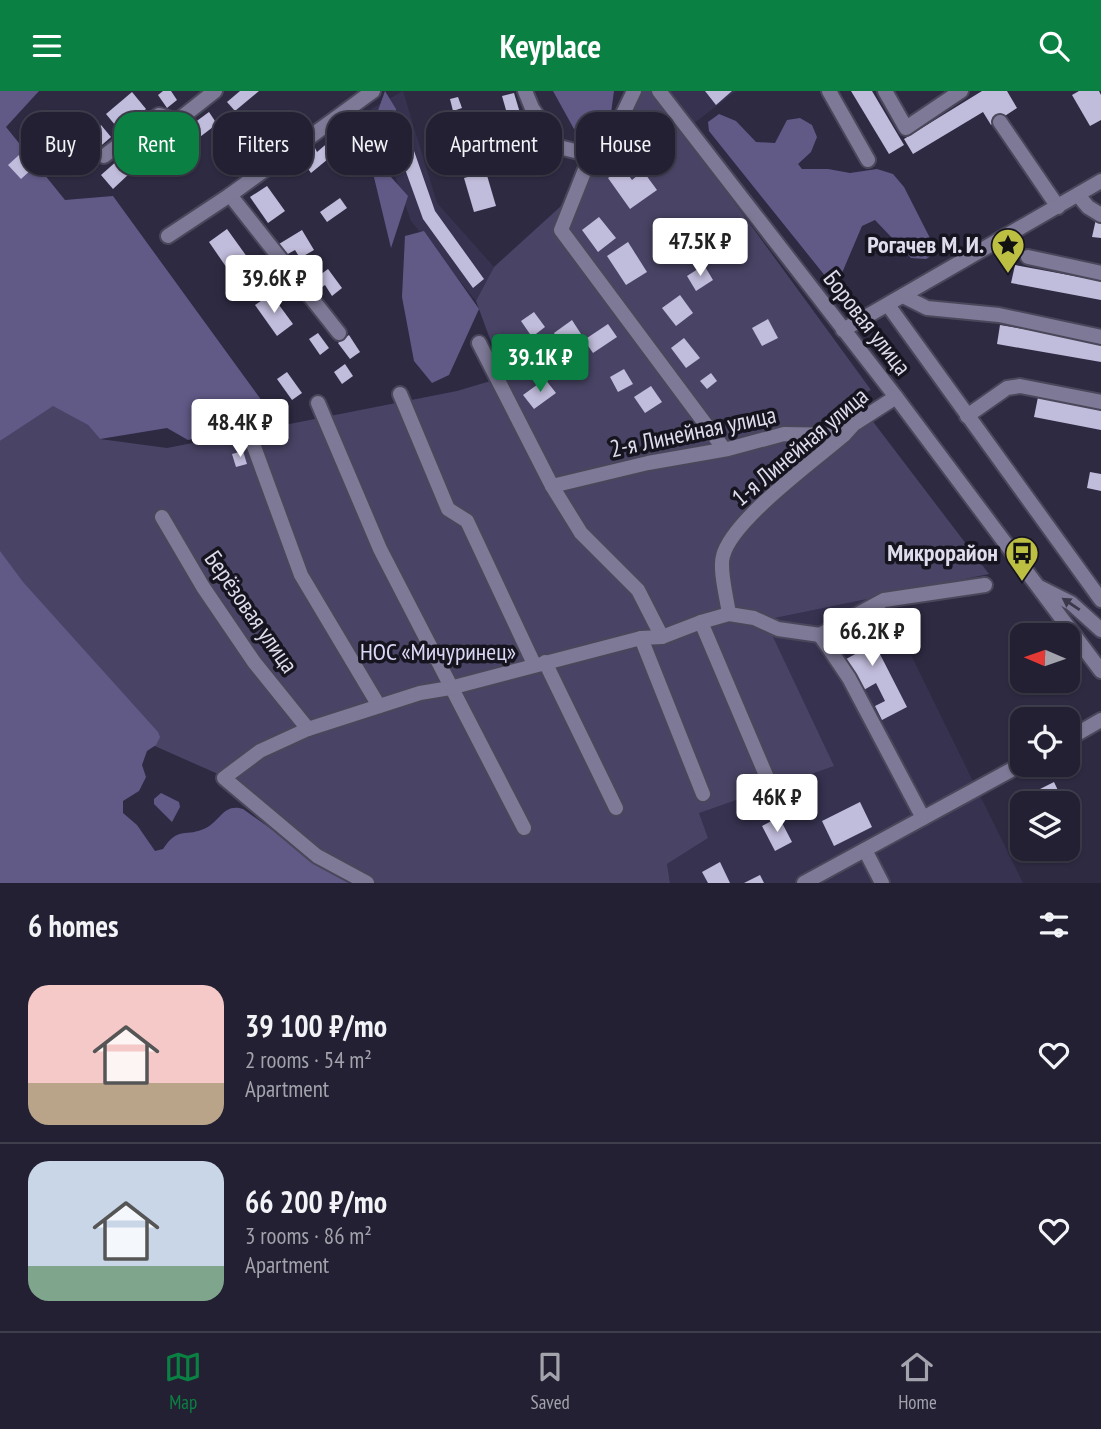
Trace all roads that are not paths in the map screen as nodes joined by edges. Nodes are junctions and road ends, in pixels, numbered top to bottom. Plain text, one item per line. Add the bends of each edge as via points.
1 (215, 91) edge
2 (373, 91) edge
3 (525, 91) edge
4 (634, 91) edge
5 (659, 91) edge
6 (829, 91) edge
7 (885, 91) edge
8 (961, 91) edge
9 (624, 112) edge
10 (1000, 122) dead end
11 (576, 151) edge
12 (104, 156) dead end
13 (868, 160) dead end
14 (583, 175) edge
15 (1101, 181) edge
16 (230, 195) junction
17 (1078, 195) junction
18 (1058, 207) junction
19 (1101, 215) edge
20 (168, 236) dead end
21 (1028, 257) dead end
22 (1101, 273) edge
23 (903, 296) junction
24 (888, 305) junction
25 (843, 330) junction
26 (339, 333) dead end
27 (1101, 337) edge
28 (478, 343) dead end
29 (400, 394) dead end
30 (895, 397) junction
31 (1101, 402) edge
32 (318, 403) dead end
33 (241, 411) dead end
34 (967, 416) junction
35 (844, 435) junction
36 (724, 449) junction
37 (552, 486) junction
38 (162, 517) dead end
39 (985, 585) dead end
40 (1036, 586) junction
41 (1101, 600) edge
42 (729, 614) junction
43 (701, 622) junction
44 (1101, 629) edge
45 (820, 635) junction
46 (662, 637) junction
47 (640, 638) junction
48 (539, 663) junction
49 (1101, 671) edge
50 (450, 688) junction
51 (379, 706) junction
52 (1101, 720) edge
53 (308, 729) junction
54 (1080, 732) edge
55 (1010, 771) edge
56 (768, 780) dead end
57 (703, 794) dead end
58 (616, 808) dead end
59 (923, 818) junction
60 (524, 828) dead end
61 (865, 850) junction
62 (367, 883) edge
63 (804, 883) edge
64 (882, 883) edge

1 - 12 street via 177,121 159,115
2 - 16 street
3 - 11 street via 559,147
4 - 9 street
5 - 25 street, Боровая улица
6 - 13 street
7 - 8 street via 906,128
10 - 18 street
14 - 36 street via 561,230
15 - 17 street
16 - 20 street
16 - 26 street
17 - 18 street
17 - 19 street
18 - 23 street
21 - 22 street
23 - 24 street
23 - 27 street via 927,308 999,315
24 - 25 street
24 - 34 street
25 - 30 street, Боровая улица
28 - 37 street
29 - 48 street via 448,509 467,521
30 - 35 street, 1-я Линейная улица
30 - 40 street, Боровая улица
31 - 34 street via 1020,386 1007,389
32 - 50 street via 380,549
33 - 51 street via 301,575
34 - 41 street
35 - 36 street, 2-я Линейная улица via 784,434
35 - 42 street, 1-я Линейная улица via 750,516 727,545 722,558
36 - 37 street, 2-я Линейная улица
37 - 46 street via 581,533 638,590
38 - 53 street, Берёзовая улица via 254,663
39 - 45 street via 884,600
44 -> 40 street, Боровая улица via 1071,603
40 - 49 street, Боровая улица
42 - 43 street
42 - 45 street via 778,629
43 - 46 street
43 - 56 street
45 - 59 street via 849,678
46 - 47 street
47 - 48 street
47 - 57 street
48 - 50 street
48 - 58 street
50 - 51 street
50 - 60 street
51 - 53 street
52 - 54 street
53 - 62 street via 261,751 224,779 317,856
55 - 59 street
59 - 61 street
61 - 63 street
61 - 64 street

